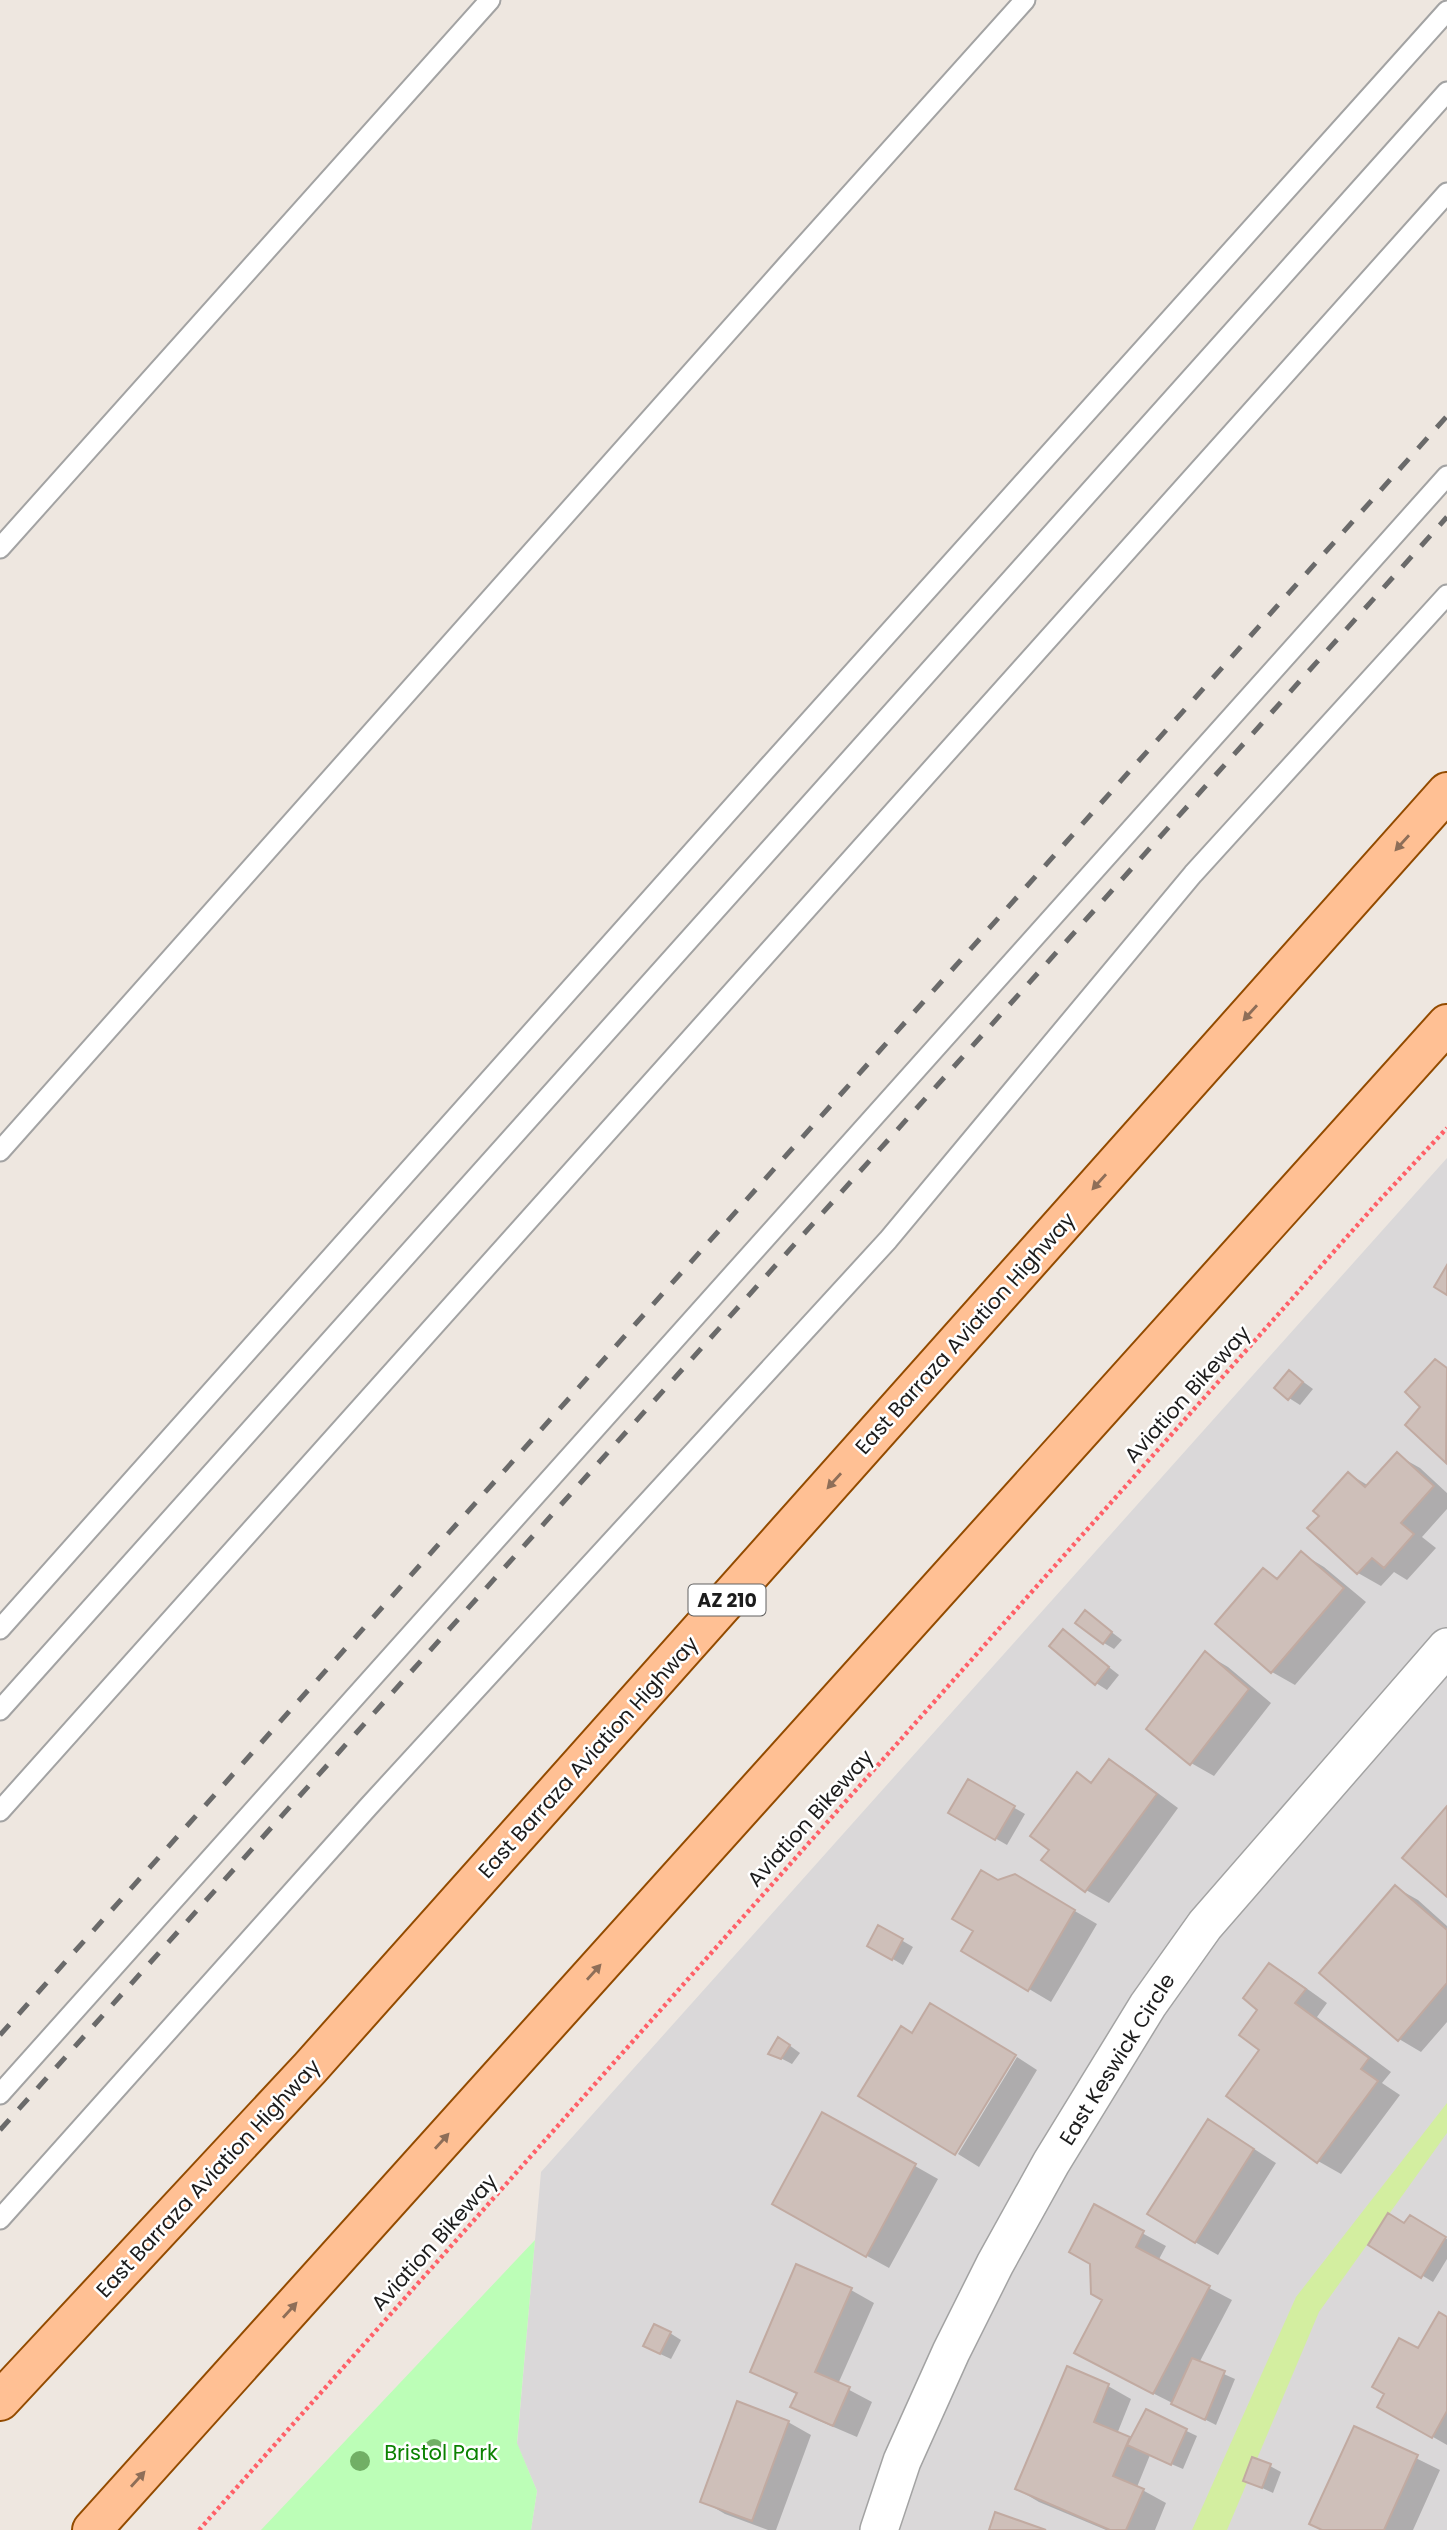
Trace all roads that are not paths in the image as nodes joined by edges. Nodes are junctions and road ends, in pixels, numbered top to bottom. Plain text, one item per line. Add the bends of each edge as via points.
1 (490, 0) edge
2 (1025, 0) edge
3 (1447, 11) edge
4 (1447, 92) edge
5 (1447, 193) edge
6 (1447, 476) edge
7 (0, 548) edge
8 (1447, 595) edge
9 (1447, 792) edge
10 (1447, 1024) edge
11 (0, 1150) edge
12 (0, 1629) edge
13 (1447, 1647) edge
14 (0, 1710) edge
15 (0, 1811) edge
16 (0, 2094) edge
17 (0, 2219) edge
18 (0, 2401) edge
19 (92, 2530) edge
20 (879, 2530) edge

1 - 7 lane
2 - 11 lane
3 - 12 lane
4 - 14 lane
5 - 15 lane
6 - 16 lane
8 - 17 lane via 1194,874 888,1240 369,1806
9 -> 18 main road, East Barraza Aviation Highway / AZ 210 via 310,2068
19 -> 10 main road
13 - 20 street, East Keswick Circle via 1205,1925 1148,2005 1057,2152 995,2264 902,2461

